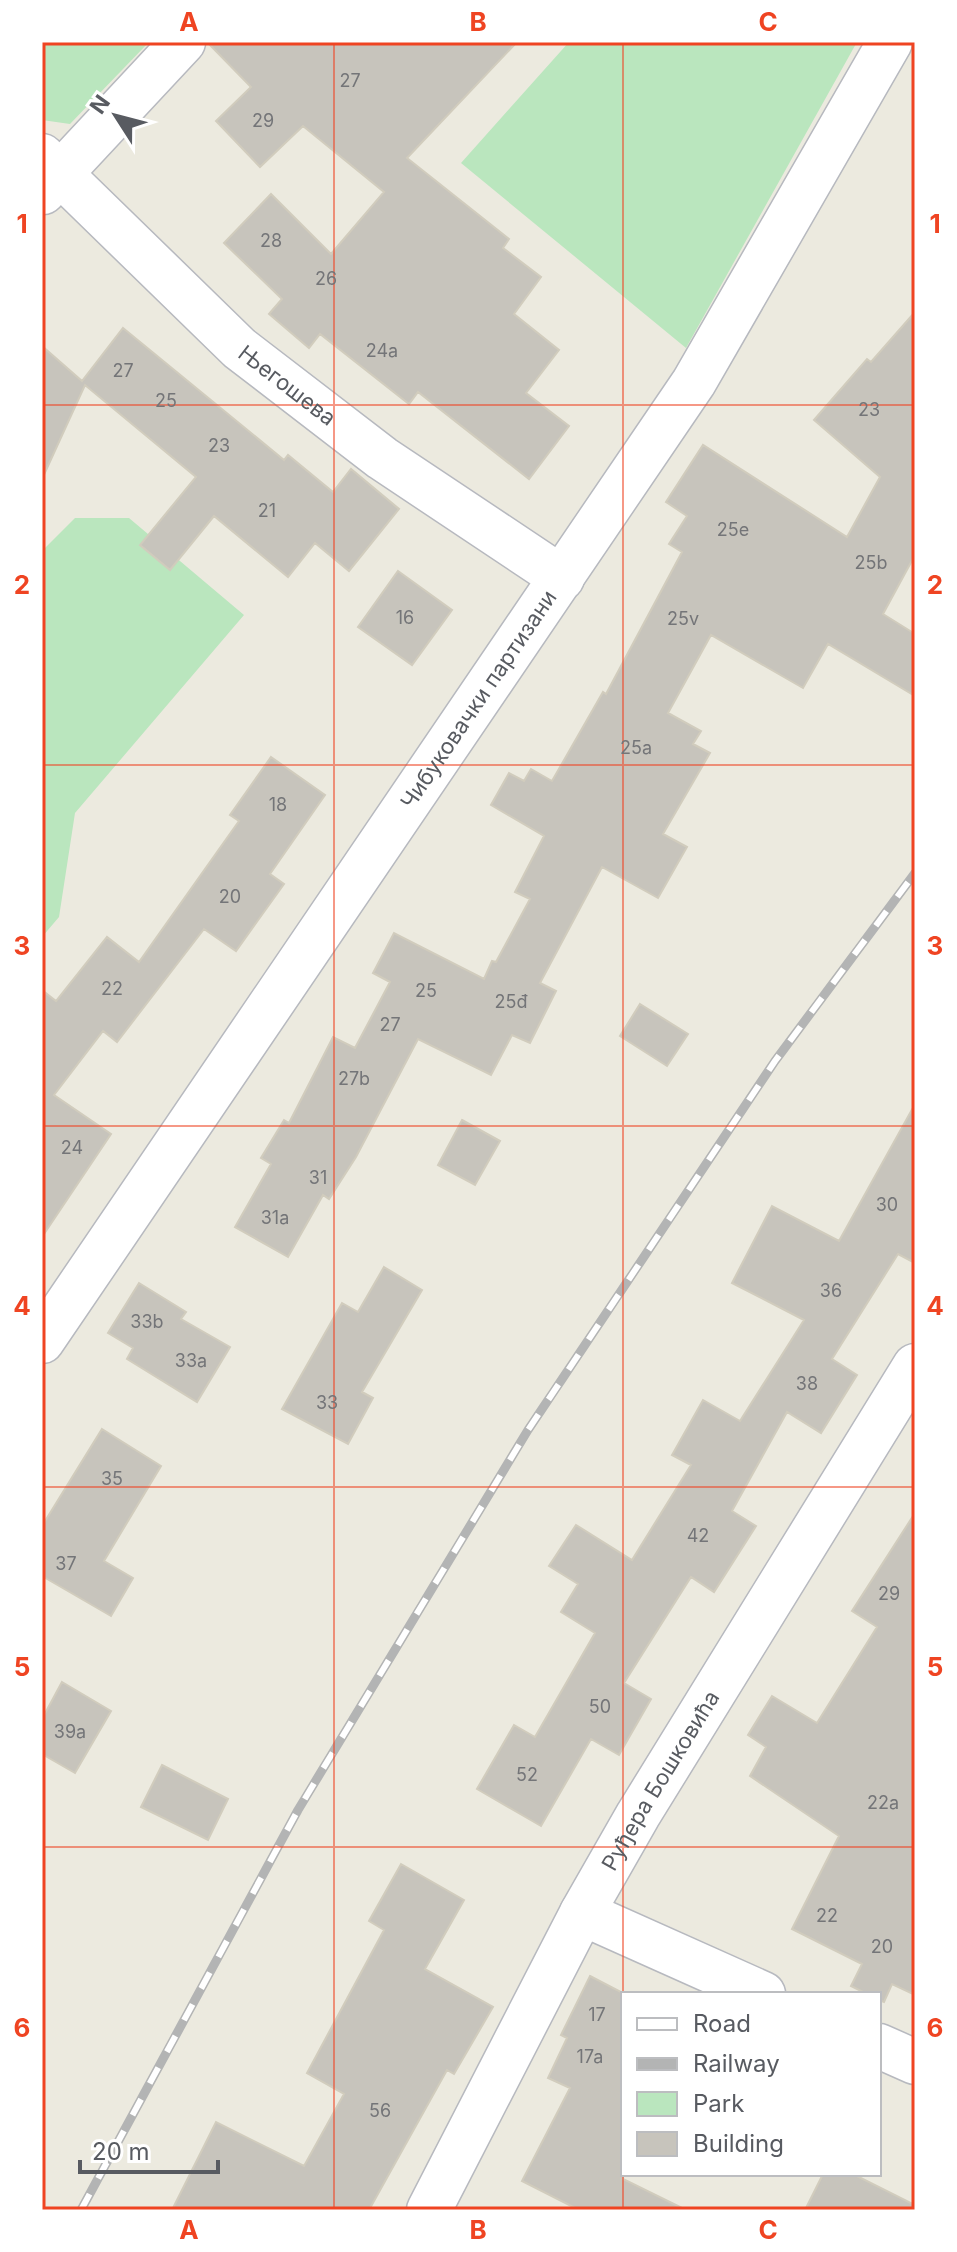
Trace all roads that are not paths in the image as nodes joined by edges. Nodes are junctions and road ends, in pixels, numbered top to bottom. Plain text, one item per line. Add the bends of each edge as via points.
1 (183, 42) edge
2 (890, 42) edge
3 (49, 173) edge
4 (562, 578) junction
5 (42, 1341) edge
6 (915, 1366) edge
7 (582, 1913) junction
8 (759, 1992) edge
9 (881, 2047) edge
10 (915, 2062) edge
11 (429, 2210) edge

1 - 3 street
2 - 4 street, Чибуковачки партизани via 694,382
3 - 4 street, Његошева via 239,348 382,458
4 - 5 street, Чибуковачки партизани
6 - 7 street, Руђера Бошковића
7 - 8 street
7 - 11 street, Руђера Бошковића
9 - 10 street

